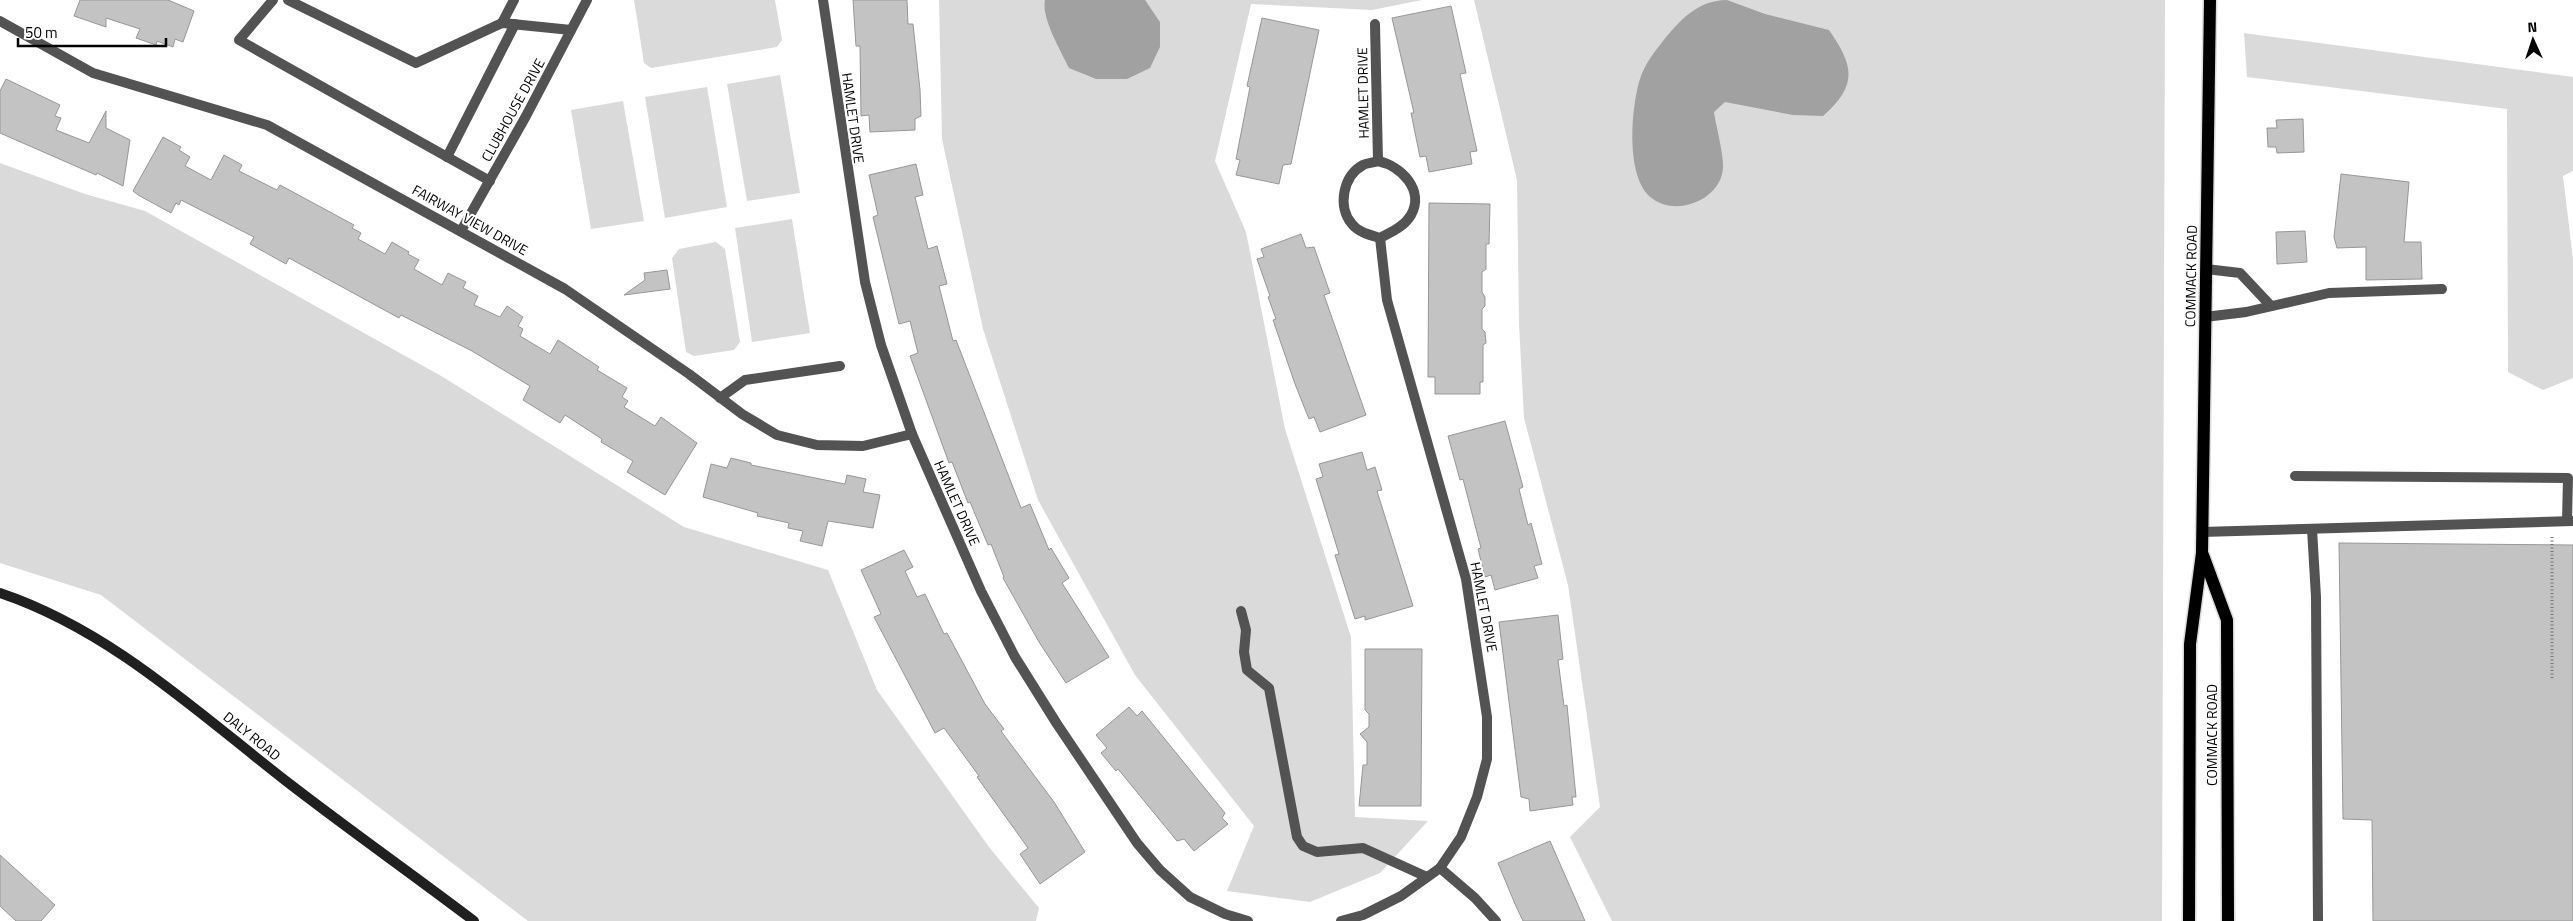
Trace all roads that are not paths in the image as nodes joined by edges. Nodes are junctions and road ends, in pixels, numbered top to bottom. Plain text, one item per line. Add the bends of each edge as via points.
1 (272, 0) edge
2 (288, 0) edge
3 (514, 0) edge
4 (587, 0) edge
5 (823, 0) edge
6 (2210, 0) edge
7 (0, 21) edge
8 (502, 23) junction
9 (515, 24) junction
10 (1375, 24) dead end
11 (571, 30) junction
12 (447, 157) junction
13 (1378, 161) junction
14 (490, 181) junction
15 (461, 231) junction
16 (1380, 238) junction
17 (2206, 269) junction
18 (2442, 289) dead end
19 (2271, 306) junction
20 (2205, 316) junction
21 (840, 366) dead end
22 (720, 398) junction
23 (912, 434) junction
24 (2295, 476) dead end
25 (2570, 521) edge
26 (2312, 528) junction
27 (2202, 532) junction
28 (2202, 553) junction
29 (0, 593) edge
30 (1241, 611) dead end
31 (1440, 868) junction
32 (1427, 877) junction
33 (474, 921) edge
34 (1248, 921) edge
35 (1341, 921) edge
36 (1496, 921) edge
37 (2189, 921) edge
38 (2228, 921) edge
39 (2318, 921) edge

1 - 12 street via 239,40
2 - 8 street via 416,63
3 - 8 street
4 - 11 street, CLUBHOUSE DRIVE
5 - 23 street, HAMLET DRIVE via 865,282 880,345
6 - 17 main road, COMMACK ROAD
7 - 15 street, FAIRWAY VIEW DRIVE via 93,73 267,125
8 - 9 street
9 - 11 street
9 - 12 street
10 - 13 street, HAMLET DRIVE
11 - 14 street, CLUBHOUSE DRIVE
12 - 14 street
13 - 16 street via 1390,164 1409,179 1414,198 1412,215 1398,229
13 - 16 street via 1363,165 1351,175 1343,201 1352,225
14 - 15 street, CLUBHOUSE DRIVE
15 - 22 street, FAIRWAY VIEW DRIVE via 565,289
16 - 31 street, HAMLET DRIVE via 1387,300 1466,579 1488,717 1487,759 1478,797 1462,837
17 - 19 street via 2240,272
17 - 20 main road, COMMACK ROAD
18 - 19 street via 2329,293
19 - 20 street
20 - 27 main road, COMMACK ROAD
21 - 22 street via 745,380
22 - 23 street, FAIRWAY VIEW DRIVE via 777,435 817,445 863,446
23 - 34 street, HAMLET DRIVE via 981,591 1015,657 1095,782 1160,870 1190,897
24 - 25 street via 2568,478
25 - 26 street
26 - 27 street
26 - 39 street via 2316,597
27 - 28 main road, COMMACK ROAD
28 - 37 main road, COMMACK ROAD via 2190,644
28 - 38 main road, COMMACK ROAD via 2227,620
29 - 33 main road, DALY ROAD via 82,629 166,685 287,782
30 - 32 street via 1246,630 1244,652 1247,670 1269,688 1297,837 1303,846 1317,852 1363,848
31 - 32 street, HAMLET DRIVE
31 - 36 street
32 - 35 street, HAMLET DRIVE via 1393,900 1363,915

